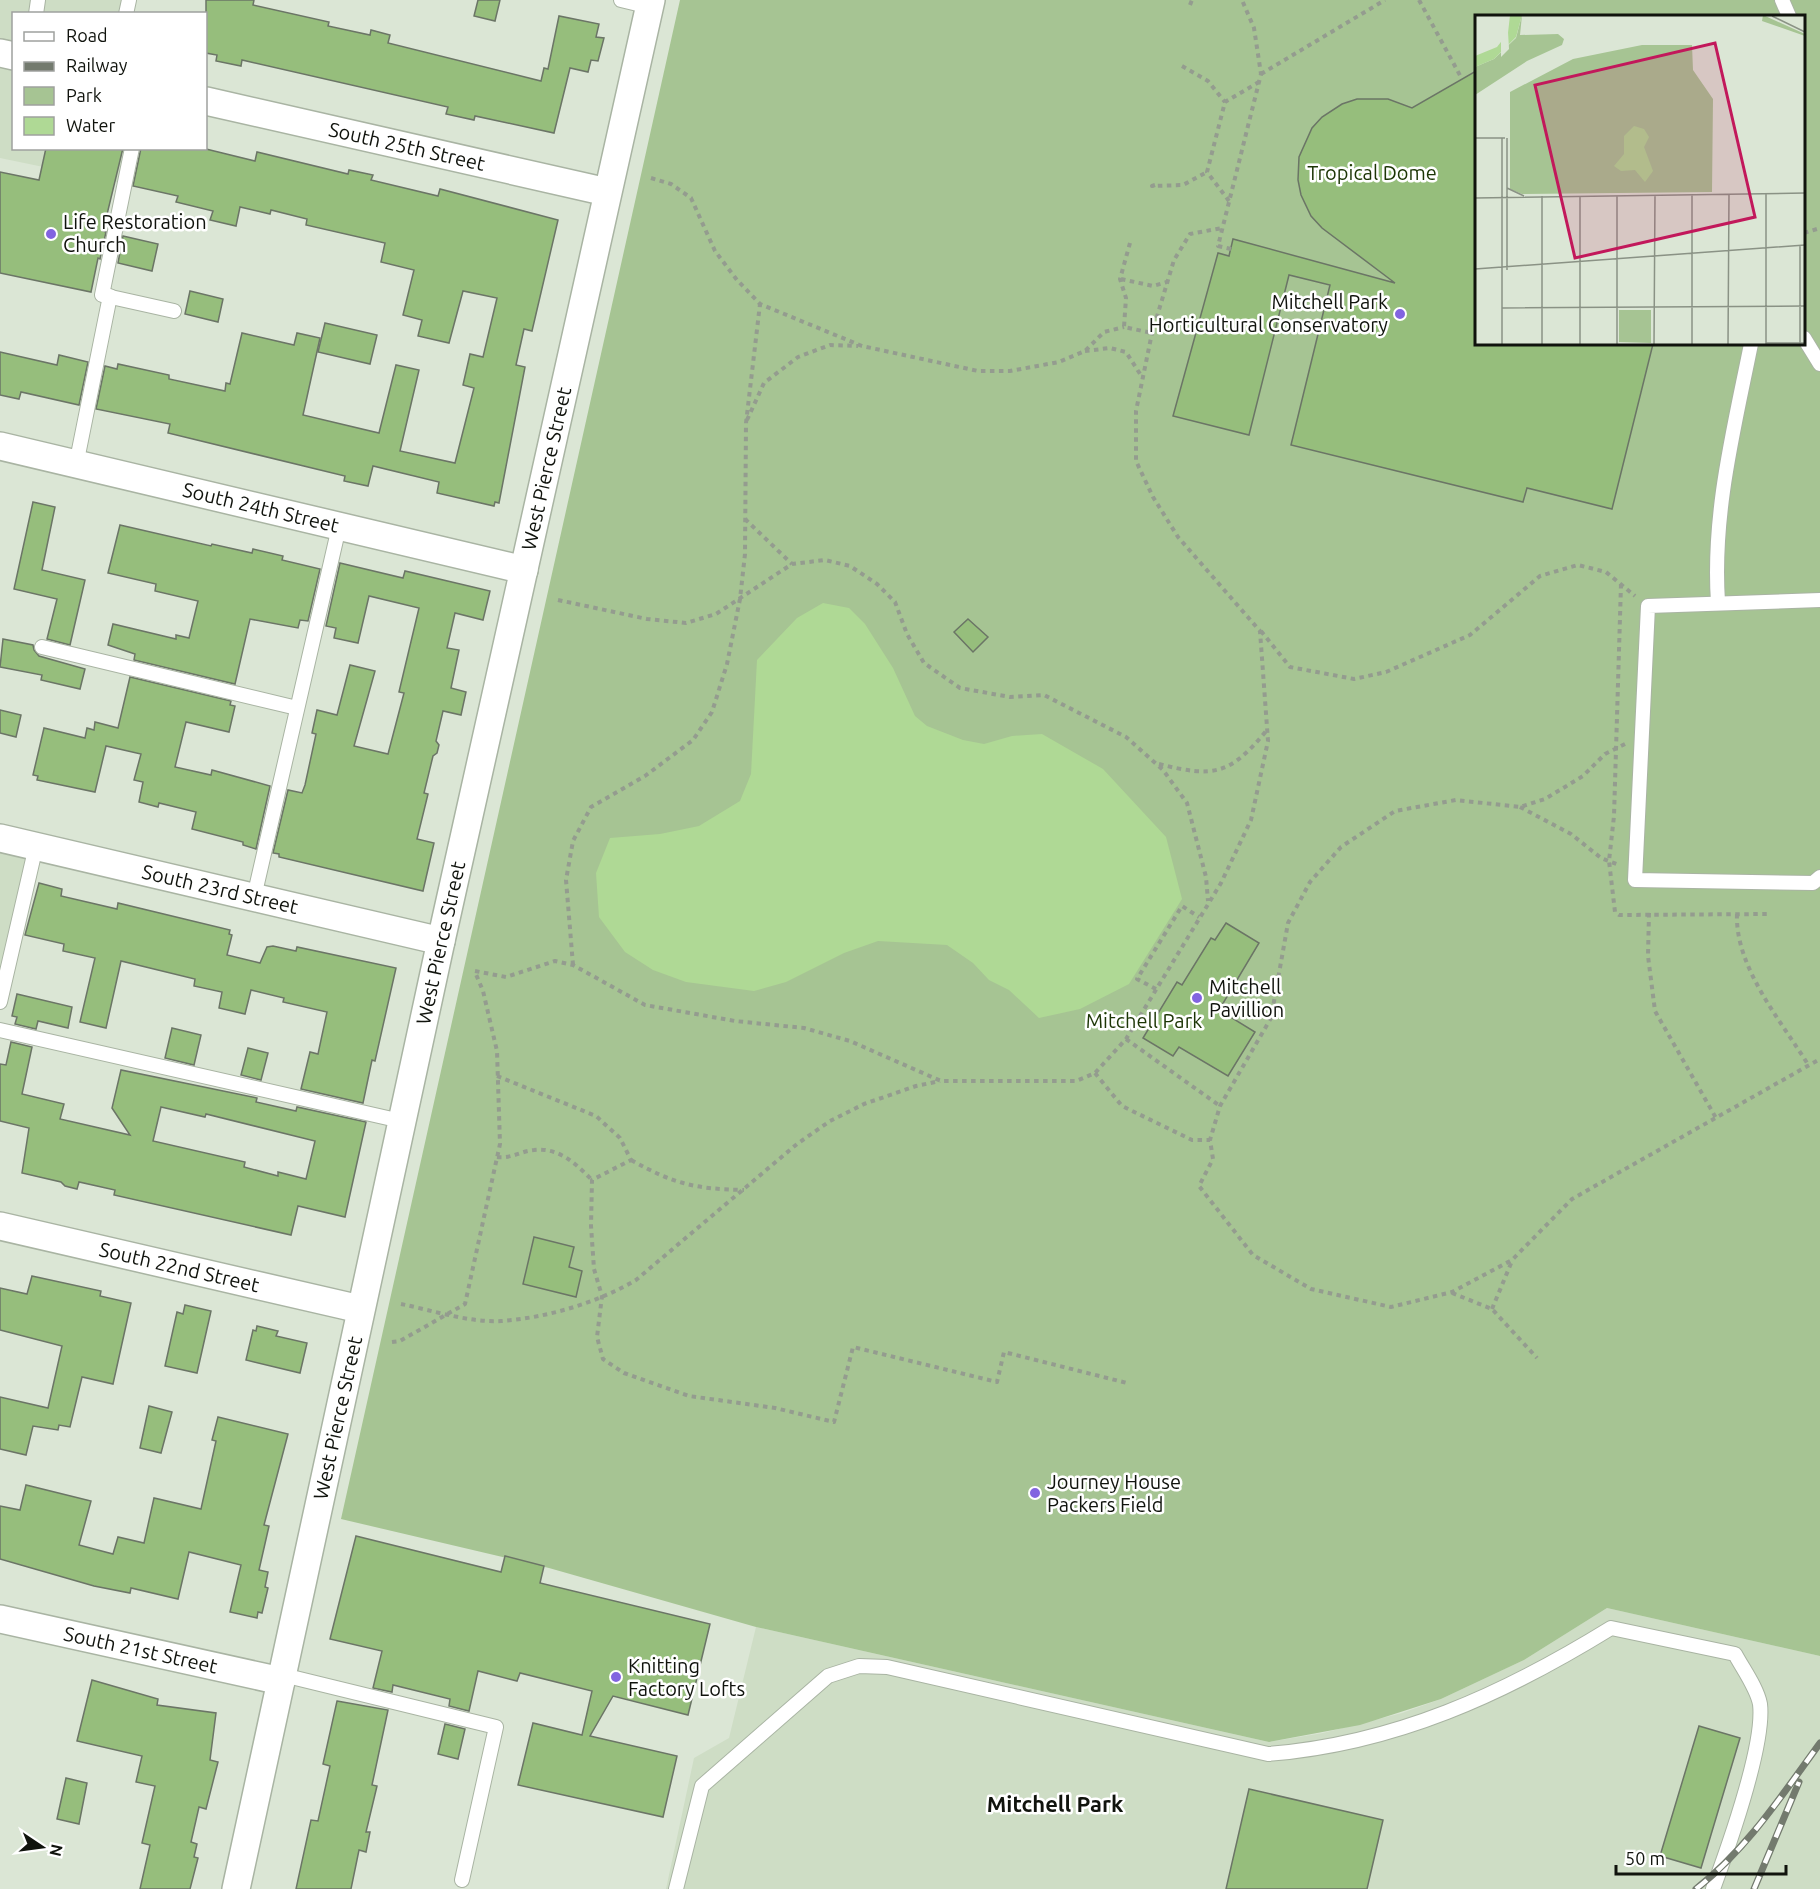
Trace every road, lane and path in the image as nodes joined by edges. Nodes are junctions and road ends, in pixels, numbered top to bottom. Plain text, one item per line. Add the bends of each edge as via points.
1 (621, 0) edge
2 (1192, 0) edge
3 (1242, 0) edge
4 (1385, 0) edge
5 (1419, 0) edge
6 (1782, 0) edge
7 (651, 3) edge
8 (1190, 6) dead end
9 (1789, 15) edge
10 (1182, 66) dead end
11 (1261, 74) junction
12 (1462, 80) dead end
13 (1259, 82) junction
14 (207, 102) edge
15 (1225, 102) junction
16 (132, 150) edge
17 (1207, 172) junction
18 (651, 178) dead end
19 (1155, 185) dead end
20 (607, 192) junction
21 (1229, 201) junction
22 (1222, 228) junction
23 (1820, 228) edge
24 (1805, 232) edge
25 (1130, 243) dead end
26 (1231, 249) dead end
27 (1120, 279) junction
28 (1167, 282) junction
29 (110, 296) junction
30 (760, 304) junction
31 (174, 311) dead end
32 (1124, 327) junction
33 (1152, 333) junction
34 (1805, 341) edge
35 (1751, 345) edge
36 (862, 346) junction
37 (1085, 351) junction
38 (1820, 364) edge
39 (1142, 377) junction
40 (746, 423) junction
41 (0, 446) edge
42 (75, 465) junction
43 (745, 518) junction
44 (339, 527) junction
45 (792, 564) junction
46 (524, 570) junction
47 (1621, 584) junction
48 (740, 599) junction
49 (558, 600) dead end
50 (1820, 600) edge
51 (1718, 602) junction
52 (1648, 606) junction
53 (1260, 631) junction
54 (42, 647) dead end
55 (297, 708) junction
56 (1267, 730) junction
57 (1641, 736) junction
58 (1615, 749) junction
59 (1156, 764) junction
60 (1520, 807) junction
61 (0, 838) edge
62 (36, 846) junction
63 (1609, 861) junction
64 (1635, 872) junction
65 (1820, 877) edge
66 (254, 897) junction
67 (1208, 902) junction
68 (1649, 913) junction
69 (1737, 914) junction
70 (1768, 914) dead end
71 (1199, 917) junction
72 (441, 941) junction
73 (573, 965) junction
74 (1156, 989) junction
75 (0, 1002) edge
76 (0, 1030) edge
77 (1126, 1039) junction
78 (1820, 1059) edge
79 (1809, 1066) junction
80 (1095, 1073) junction
81 (497, 1076) junction
82 (941, 1081) junction
83 (1220, 1106) junction
84 (1716, 1118) junction
85 (401, 1121) junction
86 (1210, 1140) junction
87 (497, 1156) junction
88 (631, 1160) junction
89 (592, 1180) junction
90 (744, 1190) junction
91 (0, 1226) edge
92 (1512, 1260) junction
93 (1452, 1293) junction
94 (602, 1296) junction
95 (401, 1304) dead end
96 (360, 1309) junction
97 (1492, 1310) junction
98 (451, 1315) junction
99 (392, 1342) dead end
100 (1537, 1358) dead end
101 (1128, 1383) dead end
102 (0, 1619) edge
103 (282, 1678) junction
104 (462, 1880) dead end
105 (236, 1889) edge
106 (676, 1889) edge
107 (1713, 1889) edge

1 - 7 lane
2 - 8 path
3 - 11 path via 1254,28
4 - 11 path
5 - 12 path
6 - 9 lane
7 - 20 street, West Pierce Street
10 - 15 path via 1208,81
11 - 13 path
13 - 15 path
13 - 21 path
14 - 20 street, South 25th Street
15 - 17 path
16 - 29 lane via 102,295
17 - 19 path via 1183,185 1152,186
17 - 21 path
18 - 30 path via 671,184 691,198 716,251 736,280
20 - 46 street, West Pierce Street
21 - 22 path
22 - 26 path via 1218,246
22 - 28 path via 1190,234 1174,260
23 - 24 path
25 - 27 path
27 - 28 path via 1153,286
27 - 32 path via 1126,298
28 - 33 path
29 - 31 lane
29 - 42 lane
30 - 36 path
30 - 40 path
32 - 33 path
32 - 37 path via 1104,332
33 - 39 path
34 - 38 lane
35 - 51 lane via 1724,483 1715,562
36 - 37 path via 978,371 1010,371 1059,362
36 - 40 path via 830,345 798,357 764,383
37 - 39 path via 1110,348 1126,352
39 - 53 path via 1136,411 1136,461 1178,537
40 - 43 path
41 - 42 street, South 24th Street
42 - 44 street, South 24th Street
43 - 45 path
43 - 48 path
44 - 46 street, South 24th Street
44 - 55 lane
45 - 48 path
45 - 59 path via 825,560 842,564 876,584 895,602 924,663 960,688 1010,697 1044,695 1126,737
46 - 72 street, West Pierce Street
47 - 52 path
47 - 53 path via 1606,572 1578,565 1540,576 1470,635 1386,672 1354,679 1290,668
47 - 58 path
48 - 49 path via 716,614 686,623
48 - 73 path via 727,664 711,712 693,740 645,776 591,807 573,841 566,880
50 - 51 lane
51 - 52 lane
52 - 57 lane
53 - 56 path
54 - 55 lane
55 - 66 lane
56 - 59 path via 1247,754 1218,772 1191,772
56 - 67 path via 1251,820
57 - 58 path
57 - 64 lane
58 - 60 path via 1545,799
58 - 63 path
59 - 67 path via 1187,802 1206,877
60 - 63 path via 1571,834
60 - 83 path via 1456,800 1395,811 1341,847 1310,882 1288,923 1271,1018
61 - 62 street, South 23rd Street
62 - 66 street, South 23rd Street
62 - 75 lane
63 - 64 path
63 - 68 path via 1615,912
64 - 65 lane via 1635,880 1813,883
66 - 72 street, South 23rd Street
67 - 71 path
68 - 69 path
68 - 84 path via 1648,956 1655,1011
69 - 70 path
69 - 79 path via 1736,933 1748,969
71 - 74 path
71 - 74 path via 1182,906 1137,978
72 - 85 street, West Pierce Street
73 - 81 path via 555,961 506,977 475,971 496,1051
73 - 82 path via 645,1005 804,1028 850,1041
74 - 77 path
76 - 85 lane
77 - 80 path
77 - 83 path
78 - 79 path
79 - 84 path
80 - 82 path via 1076,1081
80 - 86 path via 1122,1106 1192,1140
81 - 87 path
81 - 88 path via 596,1116 620,1138
82 - 90 path via 864,1104 830,1121
83 - 86 path
84 - 92 path via 1572,1200
85 - 96 street, West Pierce Street
86 - 93 path via 1213,1158 1199,1186 1253,1254 1311,1289 1391,1307
87 - 89 path via 508,1158 534,1150 553,1152 577,1164
87 - 98 path via 465,1304
88 - 89 path
88 - 90 path via 665,1179 702,1189
89 - 94 path via 594,1269
90 - 94 path via 636,1280
91 - 96 street, South 22nd Street
92 - 93 path
92 - 97 path
93 - 97 path
94 - 98 path via 559,1311 499,1321
94 - 101 path via 597,1337 603,1359 624,1373 689,1396 775,1408 834,1422 853,1347 997,1382 1004,1352
95 - 98 path
96 - 103 street, West Pierce Street
97 - 100 path
98 - 99 path
102 - 103 street, South 21st Street
103 - 104 lane via 496,1727
103 - 105 street, West Pierce Street
106 - 107 lane via 702,1786 828,1676 859,1666 887,1668 1268,1754 1316,1750 1395,1730 1483,1699 1545,1669 1611,1628 1736,1654 1760,1702 1754,1756

